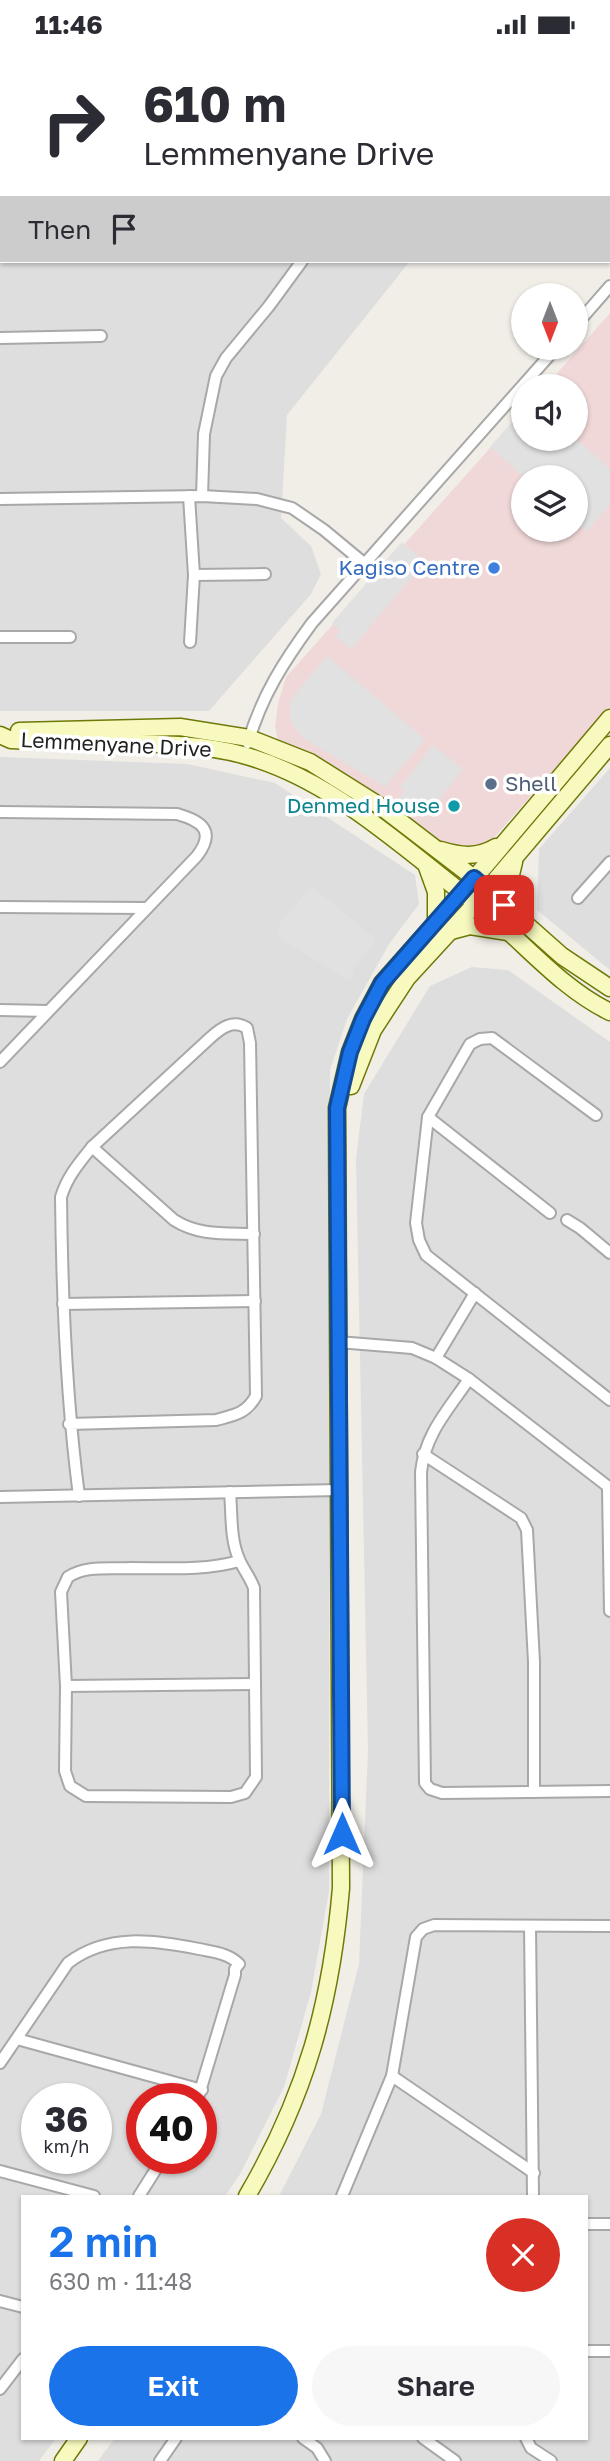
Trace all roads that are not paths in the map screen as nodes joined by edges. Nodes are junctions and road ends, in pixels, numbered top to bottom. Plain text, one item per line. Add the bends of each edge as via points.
1 (301, 263) edge
2 (610, 286) edge
3 (588, 311) edge
4 (101, 336) dead end
5 (0, 338) edge
6 (545, 361) edge
7 (190, 496) junction
8 (202, 496) junction
9 (0, 499) edge
10 (365, 564) junction
11 (265, 574) dead end
12 (194, 575) junction
13 (0, 637) edge
14 (70, 637) dead end
15 (190, 642) dead end
16 (610, 718) edge
17 (0, 735) edge
18 (249, 739) junction
19 (610, 745) edge
20 (245, 756) junction
21 (0, 812) edge
22 (501, 845) junction
23 (431, 848) junction
24 (515, 856) junction
25 (610, 862) edge
26 (426, 867) junction
27 (474, 878) junction
28 (487, 890) junction
29 (462, 893) junction
30 (578, 898) dead end
31 (476, 904) junction
32 (0, 907) edge
33 (146, 908) junction
34 (436, 919) junction
35 (516, 927) junction
36 (449, 932) junction
37 (610, 988) edge
38 (0, 1010) edge
39 (48, 1011) junction
40 (610, 1012) edge
41 (0, 1062) edge
42 (338, 1115) junction
43 (596, 1115) dead end
44 (428, 1117) junction
45 (92, 1147) junction
46 (550, 1213) dead end
47 (567, 1220) dead end
48 (254, 1234) junction
49 (610, 1253) edge
50 (475, 1293) junction
51 (255, 1301) junction
52 (62, 1304) junction
53 (338, 1342) junction
54 (436, 1357) junction
55 (469, 1379) junction
56 (610, 1400) edge
57 (69, 1424) junction
58 (423, 1454) junction
59 (609, 1488) edge
60 (339, 1490) junction
61 (230, 1492) junction
62 (79, 1496) junction
63 (0, 1497) edge
64 (239, 1560) junction
65 (610, 1611) edge
66 (254, 1684) junction
67 (66, 1686) junction
68 (610, 1791) edge
69 (534, 1792) junction
70 (530, 1926) junction
71 (610, 1926) edge
72 (17, 2039) junction
73 (0, 2063) edge
74 (392, 2076) junction
75 (163, 2083) edge
76 (203, 2083) edge
77 (0, 2171) edge
78 (534, 2173) junction
79 (153, 2174) edge
80 (90, 2195) edge
81 (140, 2195) edge
82 (248, 2195) edge
83 (342, 2195) edge
84 (533, 2195) edge
85 (588, 2224) edge
86 (610, 2224) edge
87 (0, 2301) edge
88 (21, 2306) edge
89 (588, 2351) edge
90 (610, 2351) edge
91 (21, 2362) edge
92 (0, 2389) edge
93 (78, 2440) edge
94 (175, 2440) edge
95 (306, 2440) edge
96 (426, 2440) edge
97 (527, 2440) edge
98 (63, 2461) edge
99 (160, 2461) edge
100 (325, 2461) edge
101 (455, 2461) edge
102 (551, 2461) edge

1 - 8 street via 216,376 204,434
2 - 3 street
4 - 5 street
6 - 10 street
7 - 8 street
7 - 9 street
7 - 12 street
8 - 10 street via 257,499 292,508
10 - 18 street via 281,664
11 - 12 street
12 - 15 street
13 - 14 street
16 - 22 street
17 - 18 street, Lemmenyane Drive via 10,731 169,727
17 - 20 street, Lemmenyane Drive via 11,740 165,744
18 - 20 street
18 - 23 street, Lemmenyane Drive via 310,762 380,806
19 - 24 street
20 - 26 street, Lemmenyane Drive via 325,790 369,819
21 - 33 street via 177,814 200,823 207,834 206,844
22 - 23 street via 471,856
22 - 27 street
23 - 27 street, Lemmenyane Drive
24 - 28 street
24 - 35 street via 508,894
25 - 30 street
26 - 29 street, Lemmenyane Drive
26 - 34 street via 436,892
27 - 28 street, Lemmenyane Drive
27 - 29 street
28 - 31 street
28 - 35 street, Lemmenyane Drive
29 - 31 street, Lemmenyane Drive
29 - 34 street
31 - 35 street, Lemmenyane Drive
31 - 36 street
32 - 33 street
33 - 39 street
34 - 42 street via 382,983 363,1019 350,1052
35 - 36 street via 470,926
35 - 37 street, Lemmenyane Drive
35 - 40 street, Lemmenyane Drive via 575,991
36 - 42 street via 407,978 373,1030
38 - 39 street
39 - 41 street
42 - 53 street
43 - 44 street via 492,1038 470,1044
44 - 46 street
44 - 50 street via 416,1223 419,1240 426,1255
45 - 48 street via 185,1227 197,1232
45 - 48 street via 221,1028 242,1024 250,1043
45 - 52 street via 76,1166 61,1197
47 - 49 street
48 - 51 street
50 - 54 street
50 - 56 street
51 - 52 street
51 - 57 street via 256,1396 250,1407 216,1420
52 - 57 street
53 - 54 street via 412,1348
53 - 60 street
54 - 55 street
55 - 58 street via 428,1439
55 - 59 street
57 - 62 street
58 - 69 street via 521,1518 527,1529
58 - 69 street via 425,1783 442,1793
59 - 65 street
60 - 61 street
60 - 82 street via 342,1857 336,1946 312,2055 277,2142
61 - 62 street
61 - 64 street
62 - 63 street
64 - 66 street via 254,1588
64 - 67 street via 195,1568 85,1569 68,1577 61,1592
66 - 67 street
66 - 67 street via 256,1777 245,1793 231,1797 86,1796 76,1791 65,1771
68 - 69 street
70 - 71 street
70 - 74 street via 434,1925 423,1929 416,1937
70 - 78 street
72 - 73 street
72 - 75 street
72 - 76 street via 68,1963 99,1946 158,1941 228,1955 239,1964
74 - 78 street
74 - 83 street
77 - 80 street
78 - 84 street
79 - 81 street
85 - 86 street
87 - 88 street
89 - 90 street
91 - 92 street
93 - 98 street
94 - 99 street
95 - 100 street
96 - 101 street
97 - 102 street

